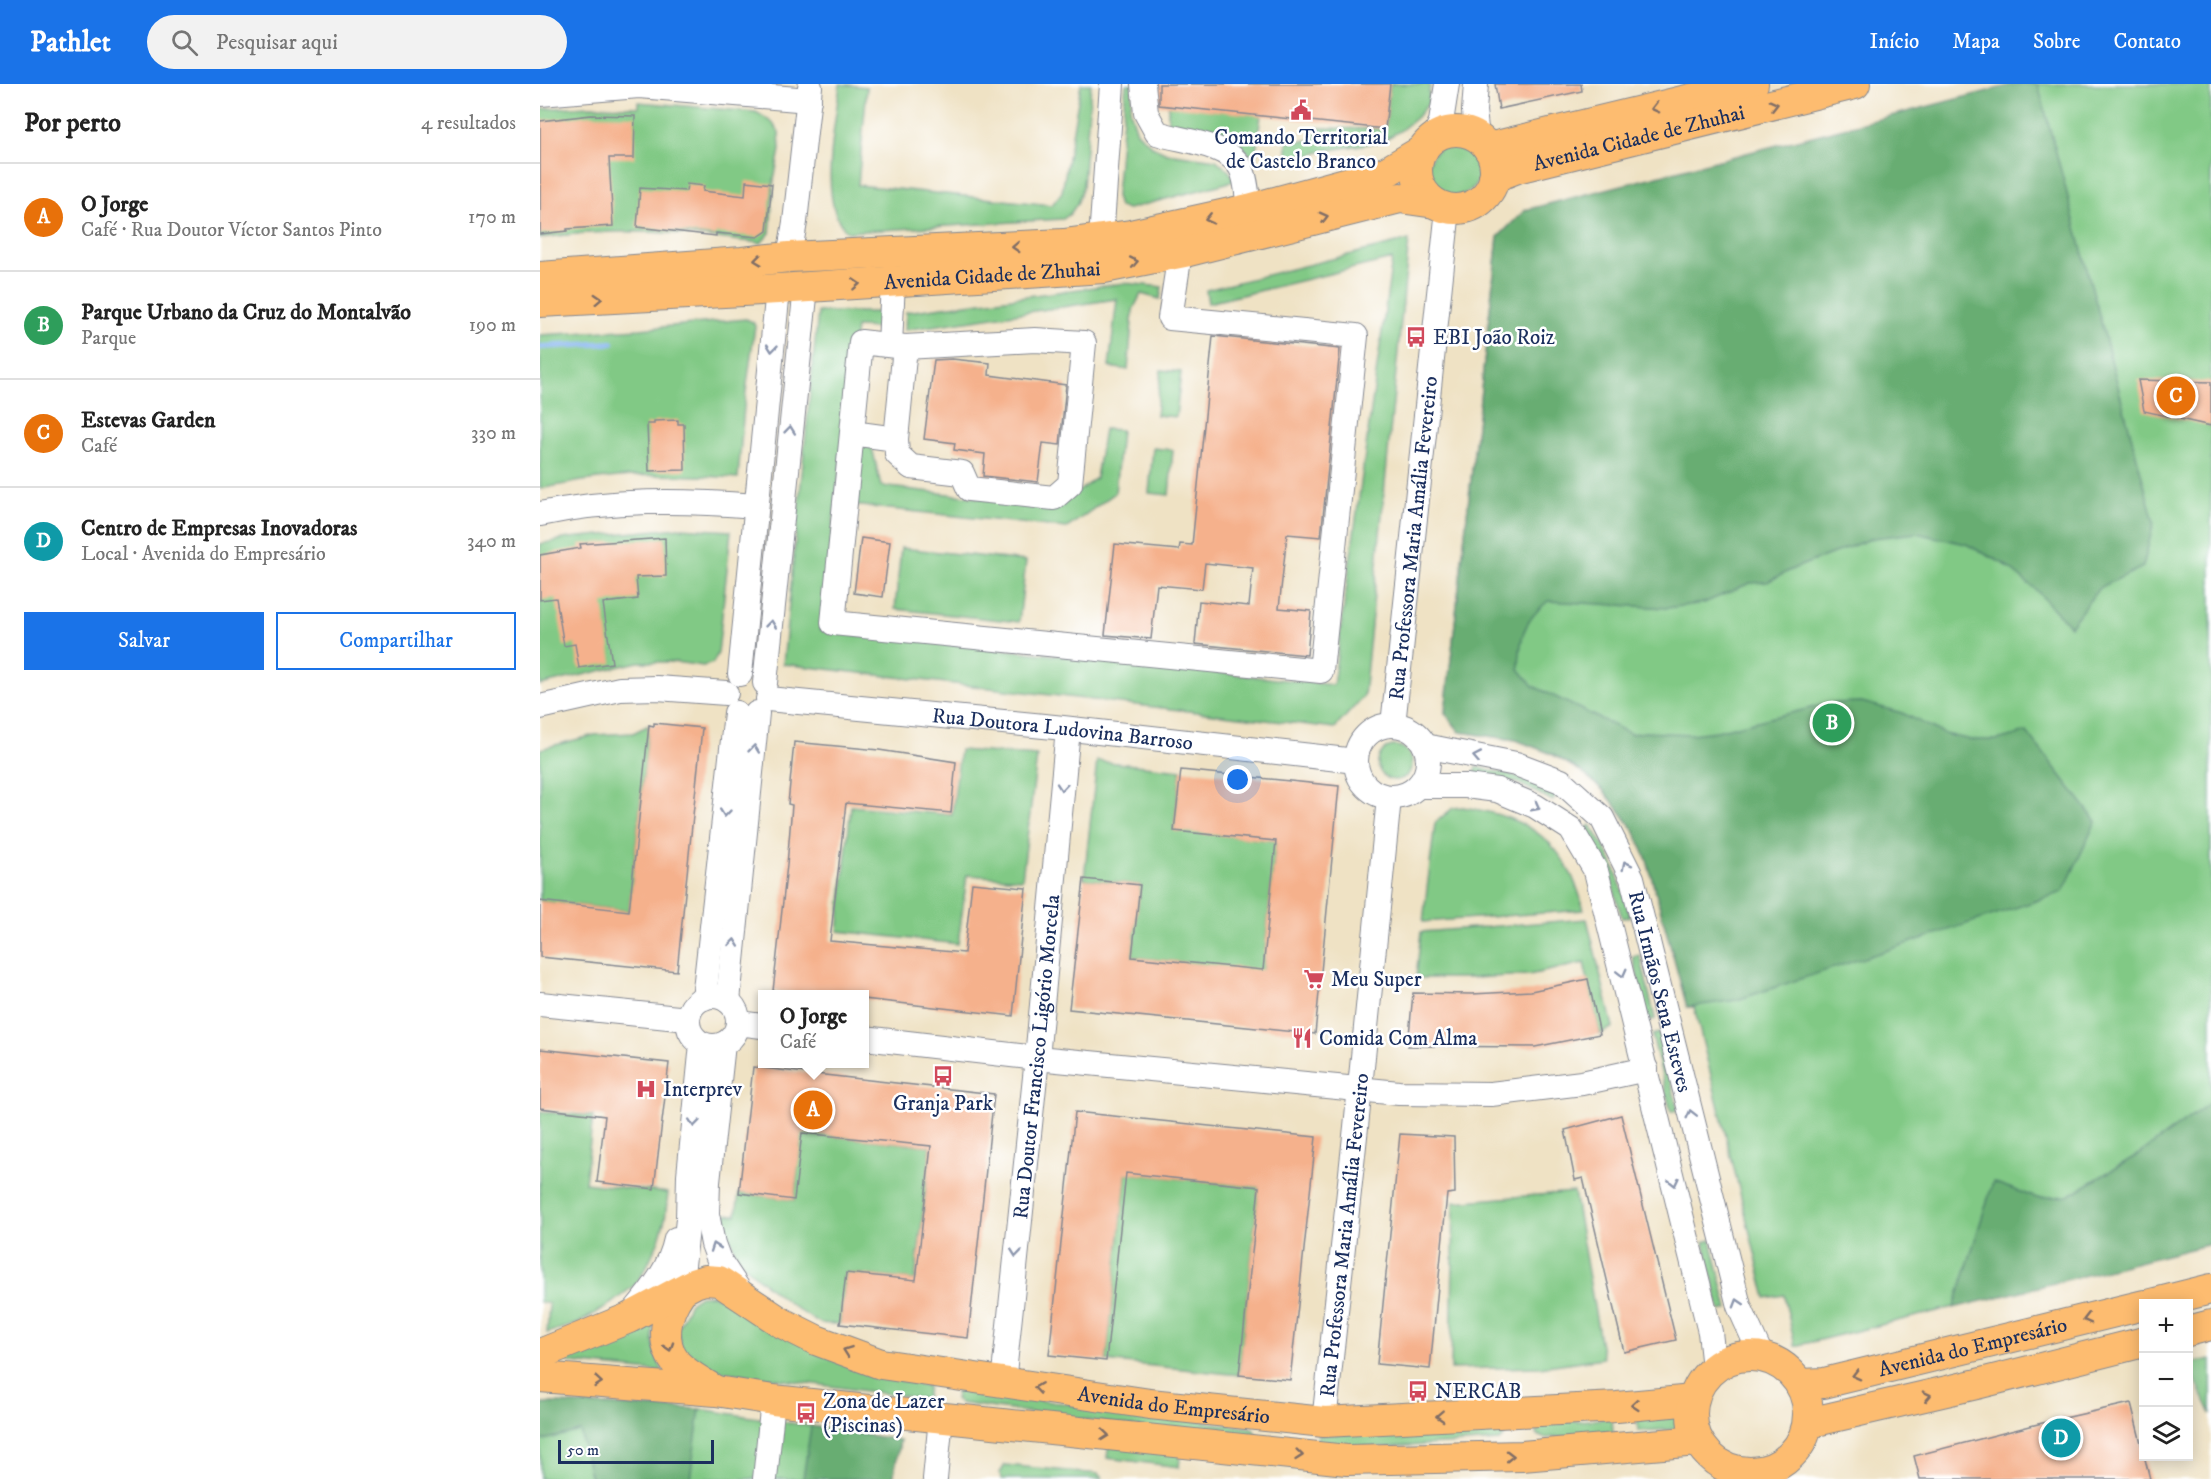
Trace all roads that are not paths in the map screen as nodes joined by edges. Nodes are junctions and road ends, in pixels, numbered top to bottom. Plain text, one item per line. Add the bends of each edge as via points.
1 (1112, 84) edge
2 (1143, 84) edge
3 (1447, 84) edge
4 (1476, 84) edge
5 (1753, 84) edge
6 (1855, 84) edge
7 (810, 92) edge
8 (540, 94) edge
9 (1482, 142) junction
10 (1428, 144) junction
11 (1494, 177) junction
12 (1442, 206) junction
13 (1250, 209) junction
14 (1101, 239) junction
15 (1180, 253) junction
16 (789, 257) junction
17 (540, 277) edge
18 (893, 281) junction
19 (792, 288) junction
20 (540, 302) edge
21 (898, 346) junction
22 (852, 433) junction
23 (896, 439) junction
24 (756, 506) junction
25 (540, 514) edge
26 (750, 700) junction
27 (540, 706) edge
28 (1393, 725) junction
29 (1068, 729) junction
30 (1425, 746) junction
31 (1356, 761) junction
32 (1419, 786) junction
33 (1389, 798) junction
34 (704, 998) junction
35 (728, 1001) junction
36 (540, 1004) edge
37 (688, 1019) junction
38 (738, 1023) junction
39 (758, 1026) edge
40 (869, 1039) edge
41 (713, 1044) junction
42 (1037, 1058) junction
43 (1646, 1069) junction
44 (1360, 1090) junction
45 (689, 1175) junction
46 (2211, 1289) edge
47 (680, 1293) junction
48 (744, 1298) junction
49 (2171, 1299) edge
50 (2139, 1306) edge
51 (629, 1318) junction
52 (2211, 1325) edge
53 (2193, 1330) edge
54 (2139, 1343) edge
55 (540, 1354) edge
56 (1762, 1357) junction
57 (1714, 1368) junction
58 (944, 1374) junction
59 (540, 1377) edge
60 (1003, 1383) junction
61 (1800, 1384) junction
62 (716, 1390) junction
63 (773, 1400) junction
64 (1693, 1400) junction
65 (941, 1418) junction
66 (1324, 1422) junction
67 (1808, 1423) junction
68 (1698, 1441) junction
69 (1780, 1472) edge
70 (1744, 1476) edge
71 (765, 1479) edge
72 (935, 1479) edge

1 - 14 street
2 - 13 street via 1146,113 1157,133 1207,144 1227,154 1241,168
3 - 10 street via 1441,122
4 - 9 street via 1474,111
5 -> 9 main road, Avenida Cidade de Zhuhai
11 -> 6 main road, Avenida Cidade de Zhuhai
7 - 8 street via 639,86
7 - 16 street
9 - 10 main road via 1466,132 1455,131
9 - 11 main road via 1495,167
10 - 12 main road via 1418,167 1420,185 1426,195
10 - 13 main road, Avenida Cidade de Zhuhai via 1386,172
11 - 12 main road via 1483,198 1473,205 1461,209
15 -> 12 main road, Avenida Cidade de Zhuhai via 1400,198
12 - 28 street, Rua Professora Maria Amália Fevereiro
13 -> 14 main road, Avenida Cidade de Zhuhai
14 -> 16 main road, Avenida Cidade de Zhuhai
18 -> 15 main road, Avenida Cidade de Zhuhai via 1104,268
15 - 22 street via 1170,318 1356,336 1321,671 833,622
16 -> 17 main road, Avenida Cidade de Zhuhai
19 -> 18 main road, Avenida Cidade de Zhuhai
18 - 21 street
20 -> 19 main road, Avenida Cidade de Zhuhai
19 -> 24 street
26 -> 19 street
21 - 22 street via 861,342
21 - 23 street
21 - 23 street via 1035,340 1084,343 1070,484 1054,498 969,489 962,473 911,467 897,454
22 - 23 street
24 - 25 street via 606,504
24 - 26 street via 740,674 729,682
26 - 27 street, Rua Doutora Ludovina Barroso via 657,688 620,689
26 - 29 street, Rua Doutora Ludovina Barroso
26 -> 34 street
35 -> 26 street
28 - 30 street via 1412,731
28 - 31 street via 1371,732 1363,740
29 - 31 street, Rua Doutora Ludovina Barroso
29 -> 42 street, Rua Doutor Francisco Ligório Morcela
30 - 32 street via 1428,767
56 -> 30 street, Rua Irmãos Sena Esteves via 1738,1306 1632,878 1602,818 1561,782 1516,764
31 - 33 street via 1364,784
32 - 33 street via 1409,794
32 -> 43 street, Rua Irmãos Sena Esteves via 1497,790 1535,806 1571,829 1596,871
33 - 44 street, Rua Professora Maria Amália Fevereiro
34 - 35 street via 721,997
34 - 37 street via 692,1008
35 - 38 street
36 - 37 street
37 - 41 street via 691,1032
38 - 39 street
38 - 41 street via 732,1038
40 - 42 street
41 -> 45 street
48 -> 41 street via 719,1260 707,1214
42 - 44 street
42 -> 60 street, Rua Doutor Francisco Ligório Morcela
43 - 44 street via 1582,1083 1491,1094
43 -> 57 street, Rua Irmãos Sena Esteves via 1710,1332
44 - 66 street, Rua Professora Maria Amália Fevereiro
45 - 47 street
45 - 51 street via 674,1248 660,1280
46 - 49 main road
47 - 48 main road, Avenida do Empresário via 695,1283 719,1281
47 - 51 main road, Avenida do Empresário
47 -> 62 main road, Avenida do Empresário via 667,1318 666,1342 670,1353 689,1374
58 -> 48 main road, Avenida do Empresário via 881,1364 816,1340
50 -> 61 main road, Avenida do Empresário via 1824,1383
51 - 55 main road, Avenida do Empresário
52 - 53 main road
67 -> 54 main road, Avenida do Empresário
56 - 57 main road via 1742,1356
56 - 61 main road via 1780,1364
57 - 64 main road
58 - 60 main road, Avenida do Empresário
58 - 65 main road
59 -> 62 main road, Avenida do Empresário
66 -> 60 main road, Avenida do Empresário via 1150,1404
61 - 67 main road via 1809,1410
62 - 63 main road, Avenida do Empresário
63 - 65 main road, Avenida do Empresário
63 - 71 street
64 -> 66 main road, Avenida do Empresário
64 - 68 main road
65 -> 68 main road, Avenida do Empresário via 1347,1460 1522,1456
65 - 72 street
67 - 69 main road via 1799,1446
68 - 70 main road via 1716,1462
69 - 70 main road via 1771,1469

